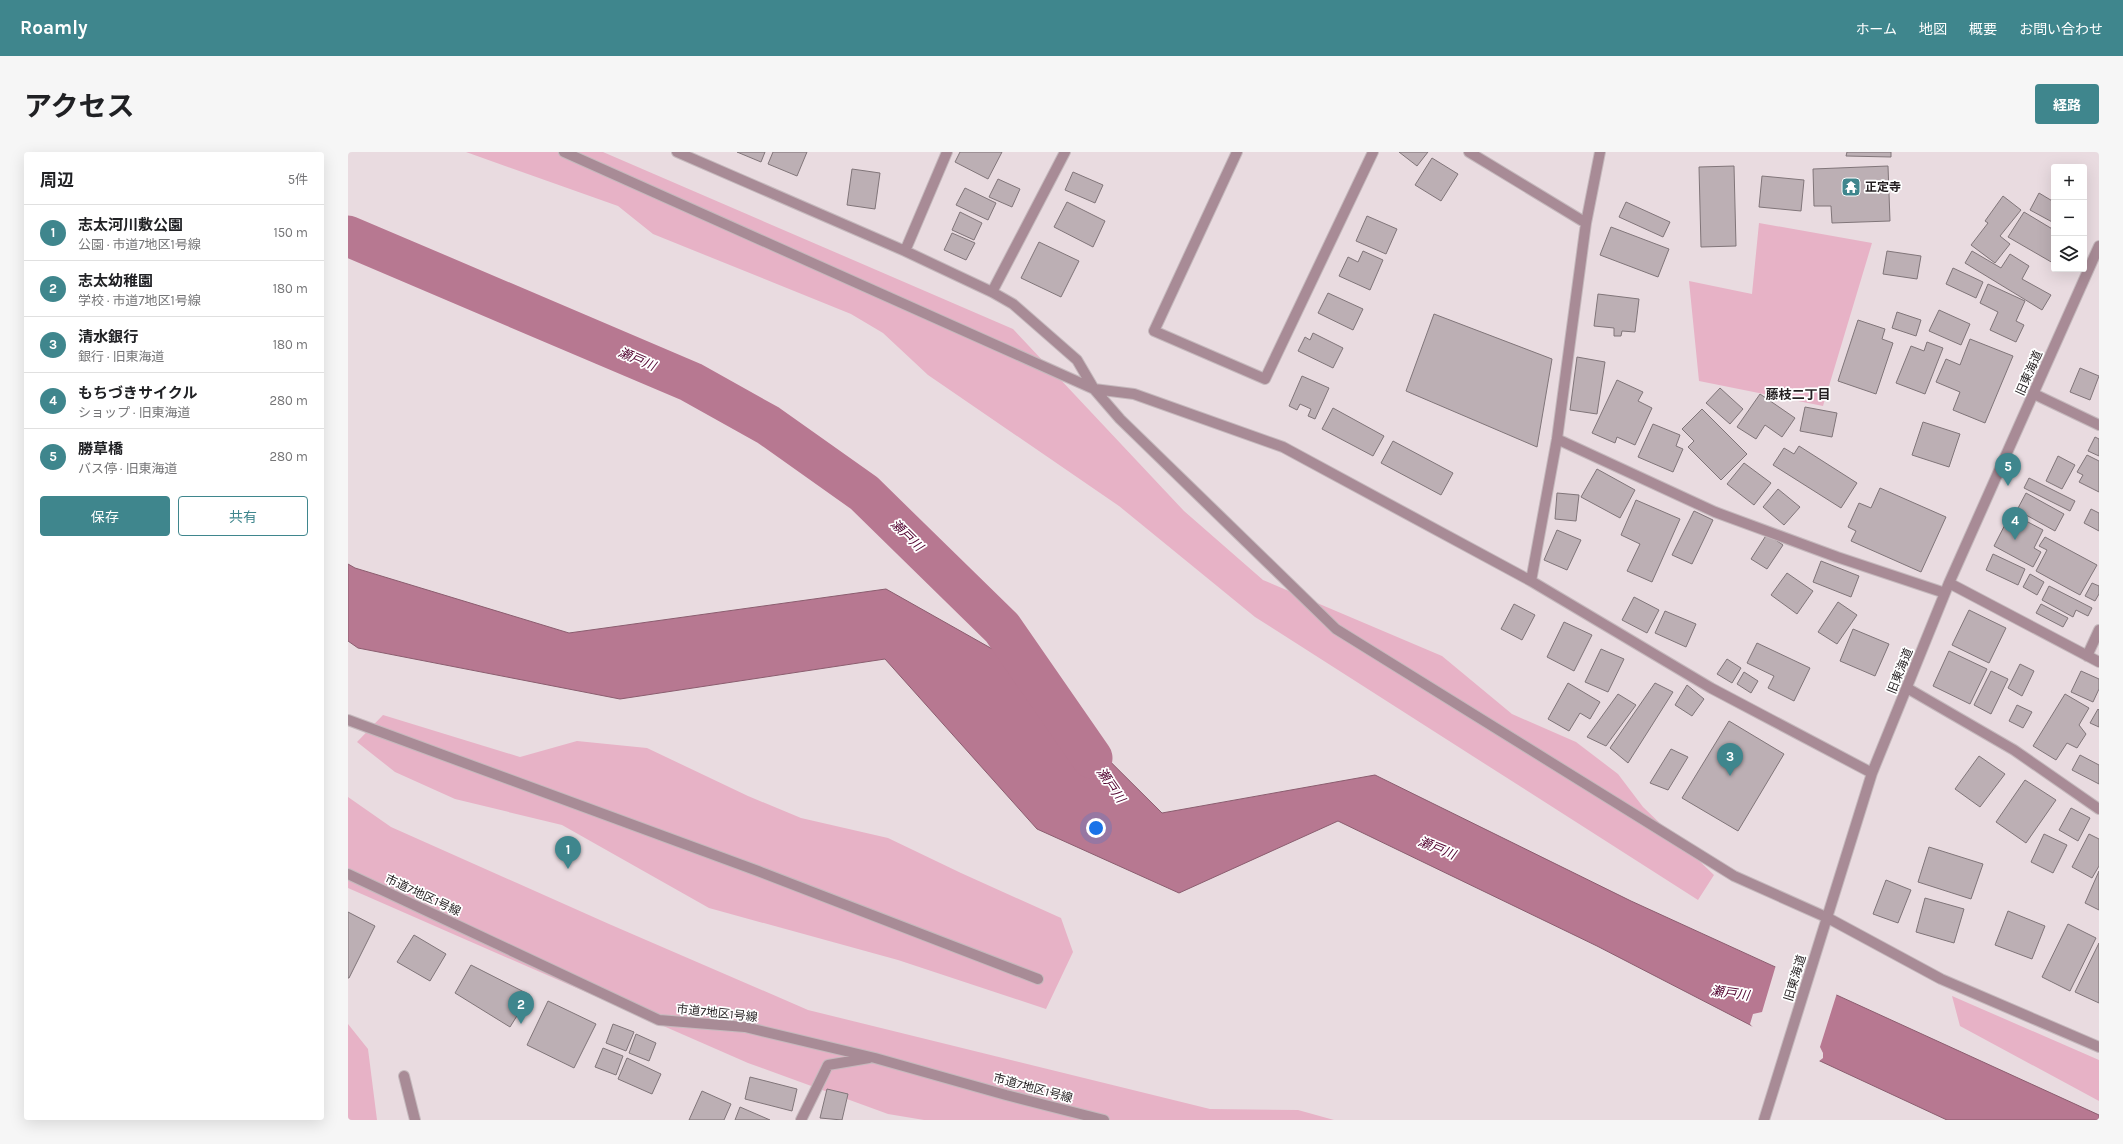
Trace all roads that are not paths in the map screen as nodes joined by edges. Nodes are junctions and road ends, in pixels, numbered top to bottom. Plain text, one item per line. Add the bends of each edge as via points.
1 (564, 152) edge
2 (677, 152) edge
3 (948, 152) edge
4 (1065, 152) edge
5 (1238, 152) edge
6 (1373, 152) edge
7 (1469, 152) edge
8 (1600, 152) edge
9 (1586, 223) junction
10 (2099, 246) edge
11 (905, 251) junction
12 (992, 292) junction
13 (1094, 389) junction
14 (2034, 394) junction
15 (2099, 425) edge
16 (1557, 439) junction
17 (1531, 581) junction
18 (1947, 588) junction
19 (2099, 630) edge
20 (2087, 656) junction
21 (2099, 662) edge
22 (1906, 688) junction
23 (348, 720) edge
24 (1872, 773) junction
25 (2099, 810) edge
26 (348, 874) edge
27 (1828, 918) junction
28 (1038, 979) dead end
29 (2099, 1046) edge
30 (875, 1058) junction
31 (404, 1076) dead end
32 (415, 1120) edge
33 (801, 1120) edge
34 (1104, 1120) edge
35 (1764, 1120) edge

1 - 13 street
2 - 11 street
3 - 11 street
4 - 12 street
5 - 6 street via 1154,331 1265,380
7 - 9 street
8 - 9 street
9 - 16 street
10 - 14 street, 旧東海道
11 - 12 street
12 - 13 street via 1018,309 1077,360
13 - 17 street via 1134,394 1283,447
13 - 27 street via 1120,419 1336,629 1734,876
14 - 15 street
14 - 18 street, 旧東海道
16 - 17 street
16 - 18 street via 1715,512 1837,557
17 - 24 street via 1711,688
18 - 20 street
18 - 22 street, 旧東海道
19 - 20 street
20 - 21 street
22 - 24 street, 旧東海道
22 - 25 street via 2014,750
23 - 28 street via 758,871
24 - 27 street, 旧東海道
26 - 30 street, 市道7地区1号線 via 659,1020 745,1026
27 - 29 street via 1941,979
27 - 35 street, 旧東海道
30 - 33 street via 828,1065
30 - 34 street, 市道7地区1号線
31 - 32 street

